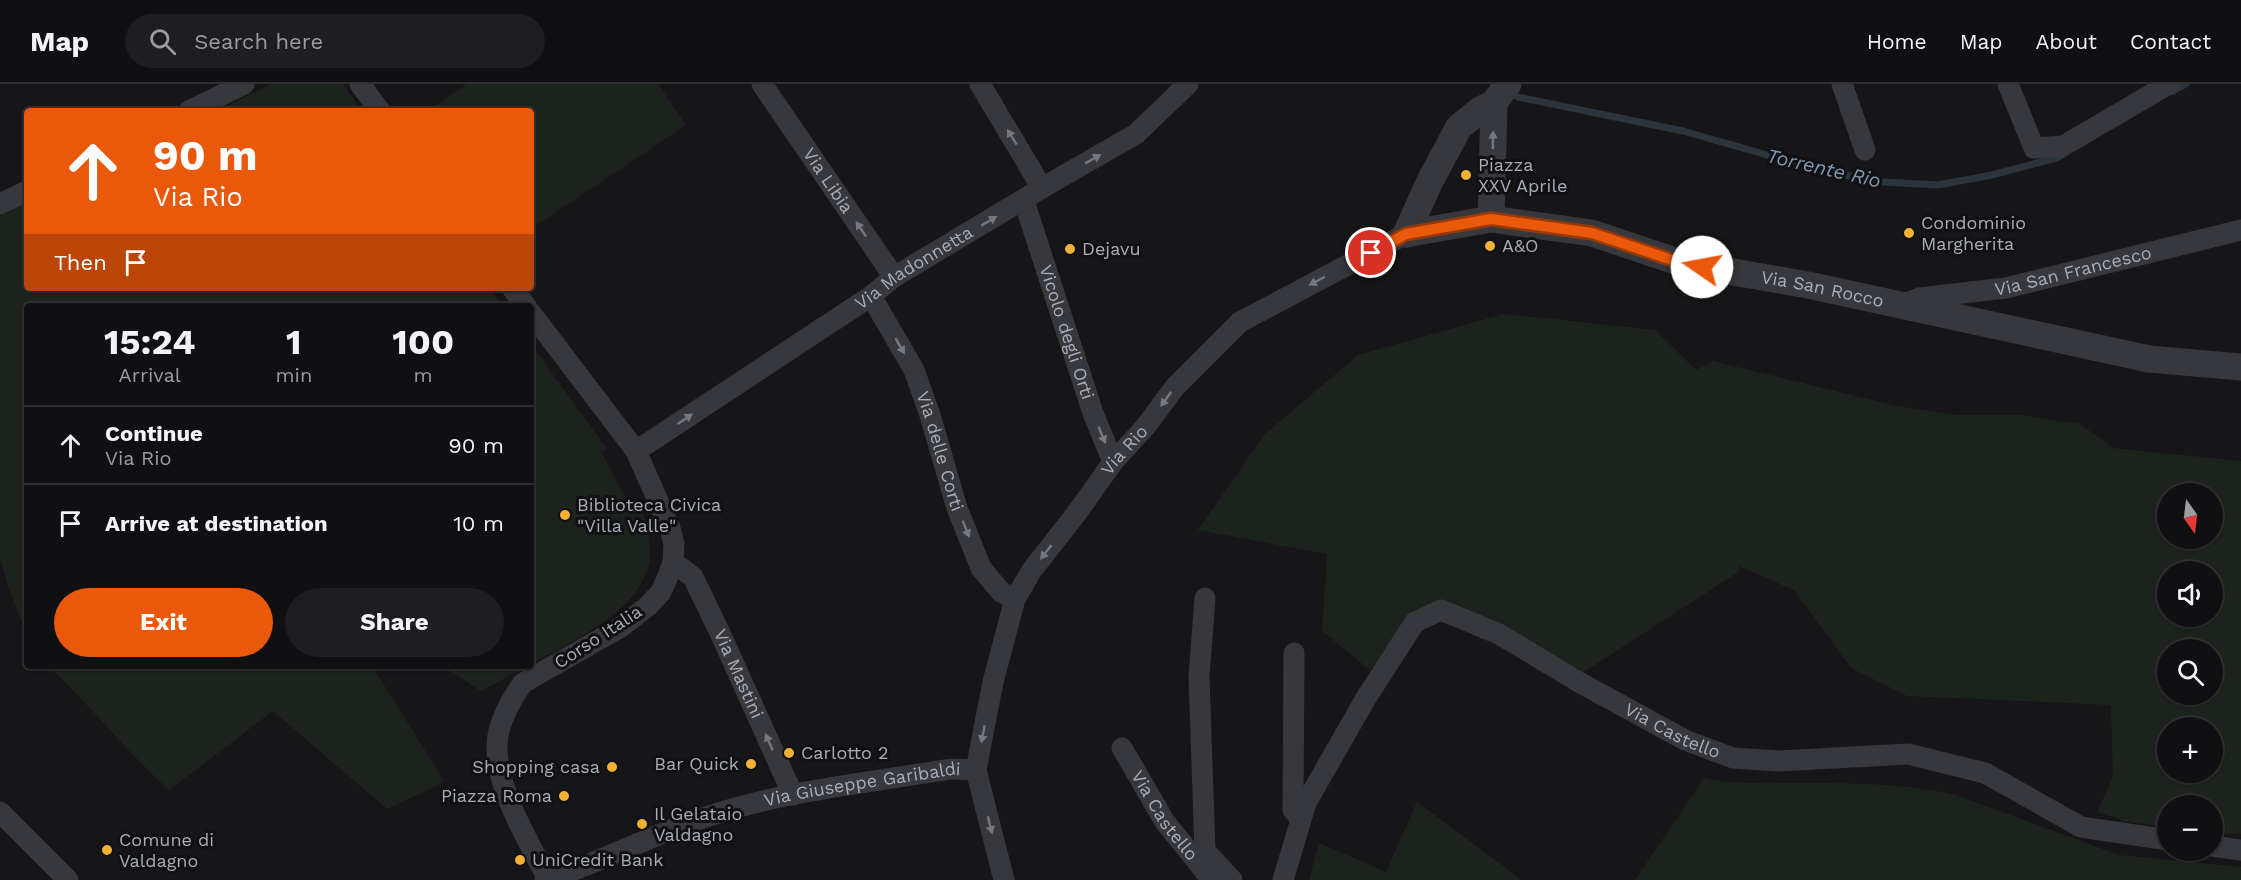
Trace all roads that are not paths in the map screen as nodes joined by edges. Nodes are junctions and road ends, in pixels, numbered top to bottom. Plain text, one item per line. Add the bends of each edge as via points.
1 (244, 84) edge
2 (360, 84) edge
3 (762, 84) edge
4 (980, 84) edge
5 (1188, 84) edge
6 (1842, 84) edge
7 (2008, 84) edge
8 (2169, 84) edge
9 (1504, 89) edge
10 (195, 108) edge
11 (378, 108) edge
12 (1865, 150) dead end
13 (1430, 181) junction
14 (1042, 188) junction
15 (24, 192) edge
16 (1024, 201) junction
17 (0, 204) edge
18 (1491, 219) junction
19 (1452, 226) junction
20 (2241, 230) edge
21 (1406, 234) junction
22 (894, 277) junction
23 (871, 296) junction
24 (1903, 305) junction
25 (534, 317) edge
26 (2241, 367) edge
27 (636, 452) junction
28 (1113, 462) junction
29 (674, 562) junction
30 (1205, 598) dead end
31 (1015, 599) junction
32 (1294, 653) dead end
33 (1122, 748) dead end
34 (976, 770) junction
35 (793, 795) junction
36 (0, 812) edge
37 (1301, 819) junction
38 (2157, 838) edge
39 (2223, 848) edge
40 (2241, 850) edge
41 (68, 880) edge
42 (546, 880) edge
43 (1004, 880) edge
44 (1212, 880) edge
45 (1232, 880) edge
46 (1283, 880) edge

1 - 10 street
2 - 11 street
22 -> 3 street, Via Libia
14 -> 4 street
14 -> 5 street, Via Madonnetta via 1136,134
6 - 12 street
7 - 8 street via 2034,148 2063,146
9 - 13 street via 1460,127
18 -> 9 street
13 - 19 street
13 - 21 street
14 - 16 street, Via Madonnetta
15 - 17 street
22 -> 16 street, Via Madonnetta
16 -> 28 street, Vicolo degli Orti via 1093,413
18 - 19 street, Via San Rocco
18 - 24 street, Via San Rocco via 1592,233 1681,263
19 - 21 street, Via San Rocco
20 - 24 street, Via San Francesco via 2006,288 1918,298
21 -> 28 street, Via Rio via 1240,322 1175,387
22 - 23 street, Via Madonnetta
27 -> 23 street, Via Madonnetta
23 -> 31 street, Via delle Corti via 914,370 957,508 981,568 1001,592
24 - 26 street, Via San Rocco via 2149,359
25 - 27 street, Corso Italia
27 - 29 street, Corso Italia via 670,528
28 -> 31 street, Via Rio via 1032,570
35 -> 29 street, Via Mastini via 693,577
29 - 42 street, Corso Italia via 661,592 648,606 621,627 523,683 503,721 497,744 506,793
30 - 45 street, Via Castello via 1198,677 1205,850
31 -> 34 street, Via Rio
32 - 37 street via 1293,810
33 - 44 street, Via Castello via 1165,822
34 - 35 street, Via Giuseppe Garibaldi via 951,769
34 -> 43 street
35 - 42 street, Via Giuseppe Garibaldi via 706,817
36 - 41 street
37 - 38 street, Via Castello via 1306,803 1366,698 1415,622 1441,610 1499,634 1685,740 1734,758 1779,761 1908,754 1985,773 2081,827
37 - 46 street, Via Castello
39 - 40 street

